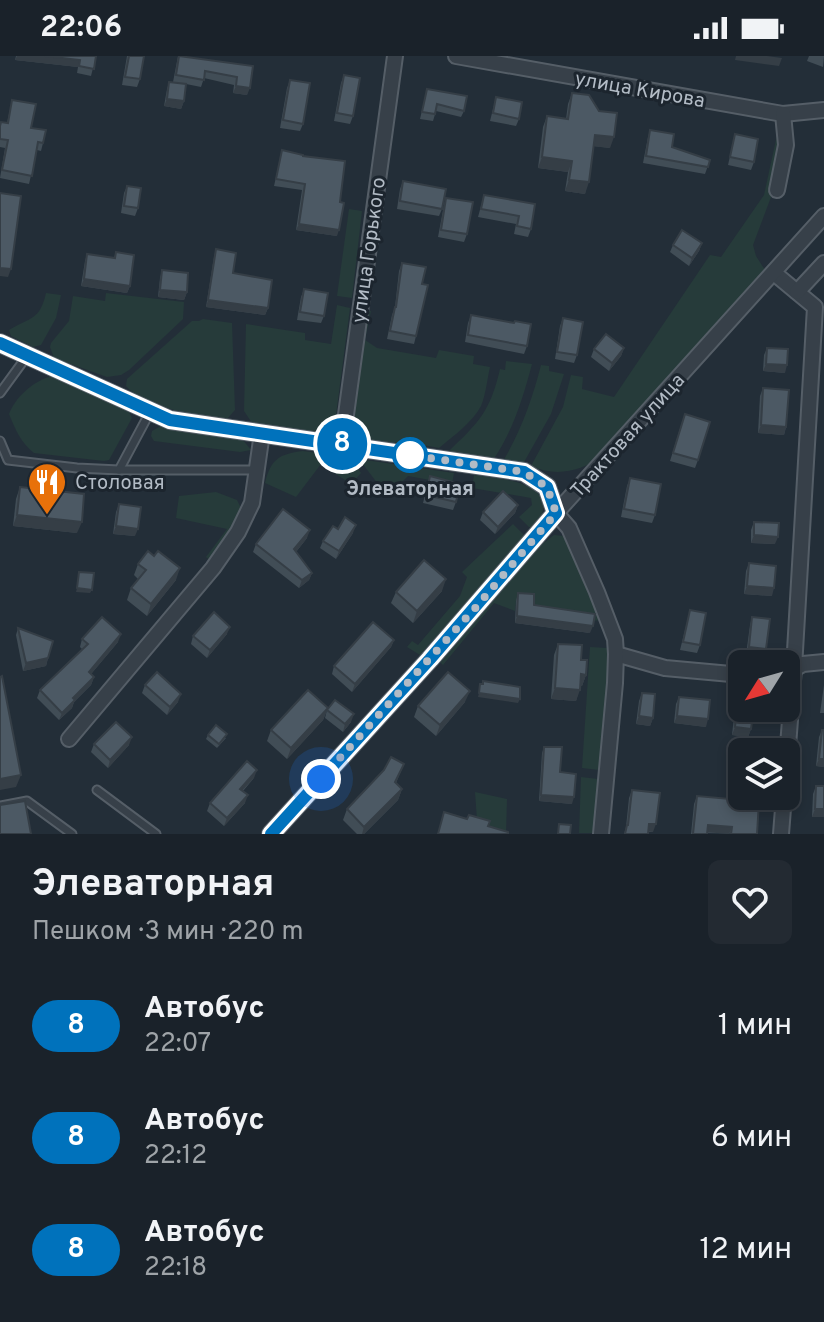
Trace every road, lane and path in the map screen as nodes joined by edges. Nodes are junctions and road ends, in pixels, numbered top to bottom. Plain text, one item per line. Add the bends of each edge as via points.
1 (395, 56) edge
2 (456, 56) edge
3 (824, 110) edge
4 (783, 114) junction
5 (777, 190) dead end
6 (824, 216) edge
7 (824, 263) edge
8 (774, 273) junction
9 (797, 292) junction
10 (0, 343) edge
11 (28, 356) junction
12 (0, 393) edge
13 (150, 412) junction
14 (262, 433) junction
15 (0, 441) edge
16 (342, 444) junction
17 (119, 470) junction
18 (257, 470) junction
19 (556, 513) junction
20 (791, 650) edge
21 (616, 654) junction
22 (824, 662) edge
23 (800, 665) edge
24 (728, 674) edge
25 (69, 739) dead end
26 (97, 790) dead end
27 (0, 806) edge
28 (783, 810) edge
29 (72, 834) edge
30 (156, 834) edge
31 (271, 834) edge
32 (601, 834) edge
33 (781, 834) edge

1 - 16 street, улица Горького
2 - 4 street, улица Кирова
3 - 4 street, улица Кирова
4 - 5 street via 786,145
6 - 8 street, Трактовая улица
7 - 9 street
8 - 9 street
8 - 19 street, Трактовая улица
9 - 20 street via 815,307
10 - 11 street
11 - 12 lane
11 - 13 street
13 - 14 street via 170,420
13 - 17 lane
14 - 16 street
14 - 18 street
15 - 17 lane via 8,460
16 - 19 street via 524,472 547,487
17 - 18 lane
18 - 25 street via 252,503 213,568
19 - 21 street via 569,528 597,592
19 - 31 street, Трактовая улица
21 - 24 street via 665,668
21 - 32 street
22 - 23 street
26 - 30 lane
27 - 29 lane via 27,801
28 - 33 street

